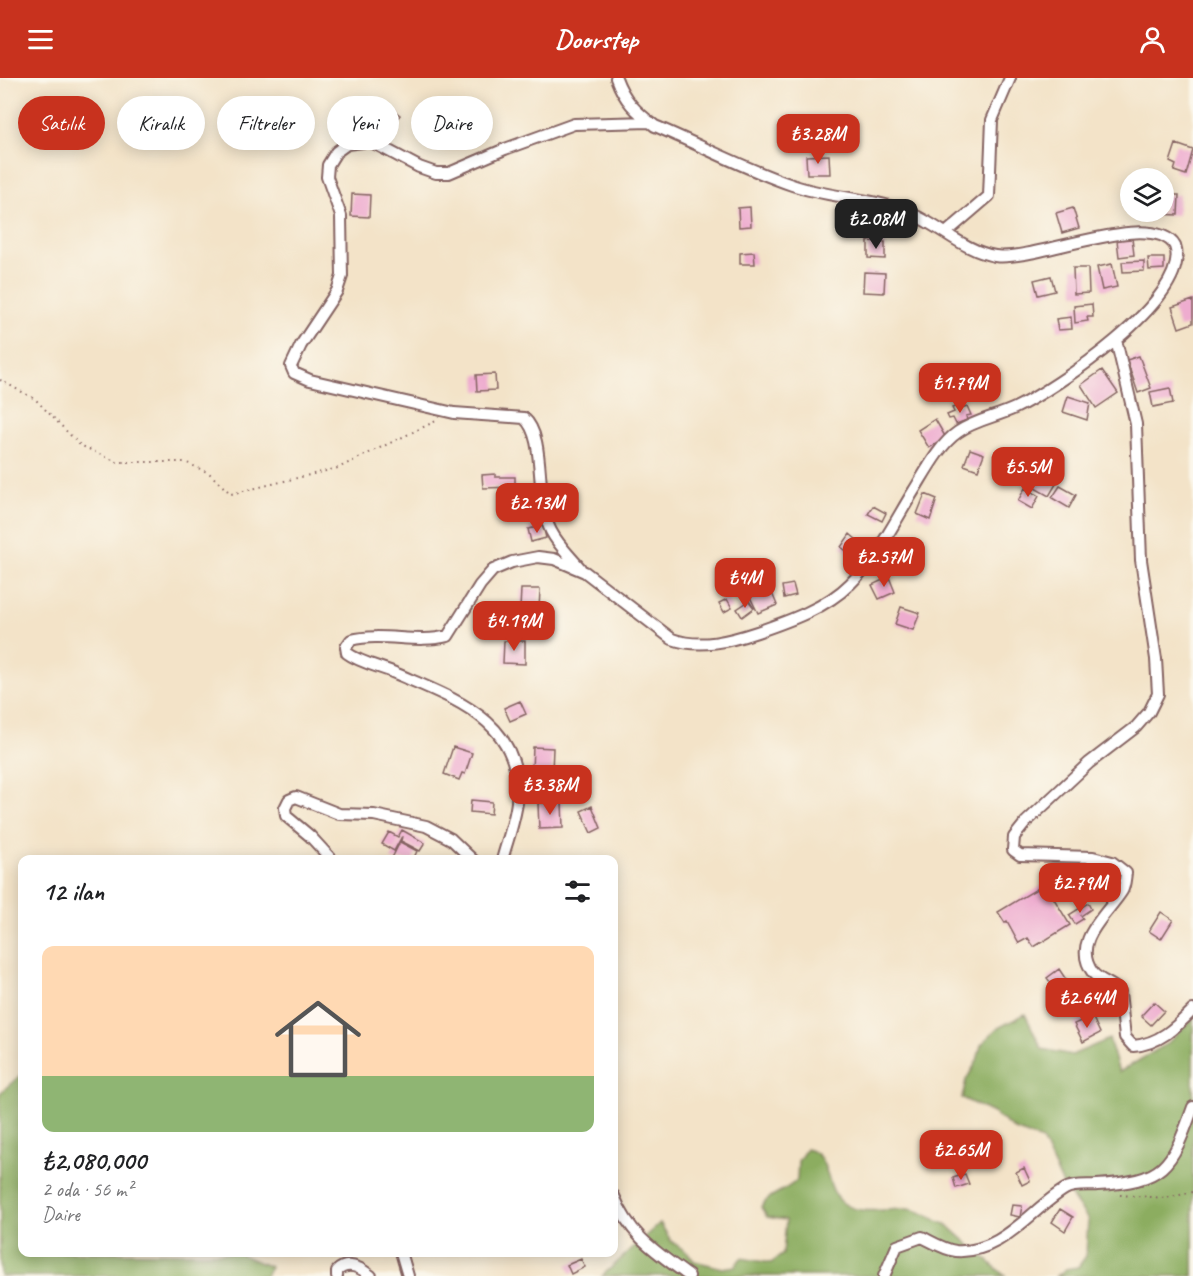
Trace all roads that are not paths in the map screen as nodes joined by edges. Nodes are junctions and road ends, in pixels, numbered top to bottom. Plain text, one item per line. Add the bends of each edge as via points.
1 (616, 78) edge
2 (1010, 78) edge
3 (650, 122) junction
4 (947, 232) junction
5 (1117, 344) junction
6 (585, 573) junction
7 (327, 855) edge
8 (468, 855) edge
9 (503, 855) edge
10 (1193, 1010) edge
11 (1193, 1107) edge
12 (618, 1206) edge
13 (402, 1257) edge
14 (337, 1276) edge
15 (371, 1276) edge
16 (408, 1276) edge
17 (689, 1276) edge
18 (884, 1276) edge

1 - 3 street via 622,94
2 - 4 street via 992,120 989,196
3 - 4 street via 791,185 826,195 873,201 908,212
3 - 6 street via 574,124 449,173 419,167 370,141 347,144 328,165 327,177 341,216 342,276 337,291 300,345 291,366 294,373 310,380 454,413 524,418 532,425 538,443 541,496 550,530
4 - 5 street via 978,251 998,256 1136,231 1159,234 1173,243 1180,258 1172,284
5 - 6 street via 1014,409 979,420 955,434 878,550 849,585 789,621 724,642 684,643 672,639
5 - 10 street via 1136,424 1141,560 1158,694 1136,727 1089,763 1026,822 1014,837 1013,850 1020,855 1093,857 1112,862 1126,873 1123,890 1087,941 1094,975 1120,992 1125,1037 1133,1046 1148,1045 1173,1030
6 - 9 street via 554,558 512,562 493,570 480,585 448,636 431,640 365,636 346,646 352,657 466,704 495,728 518,778 517,804
7 - 8 street via 286,816 289,800 296,797 339,814 374,815 426,826 451,839
11 - 18 street via 1178,1149 1158,1172 1136,1182 1067,1187 1013,1230 980,1249 954,1251 922,1237 897,1246
12 - 17 street via 639,1240
13 - 16 street
14 - 15 street via 337,1270 345,1265

